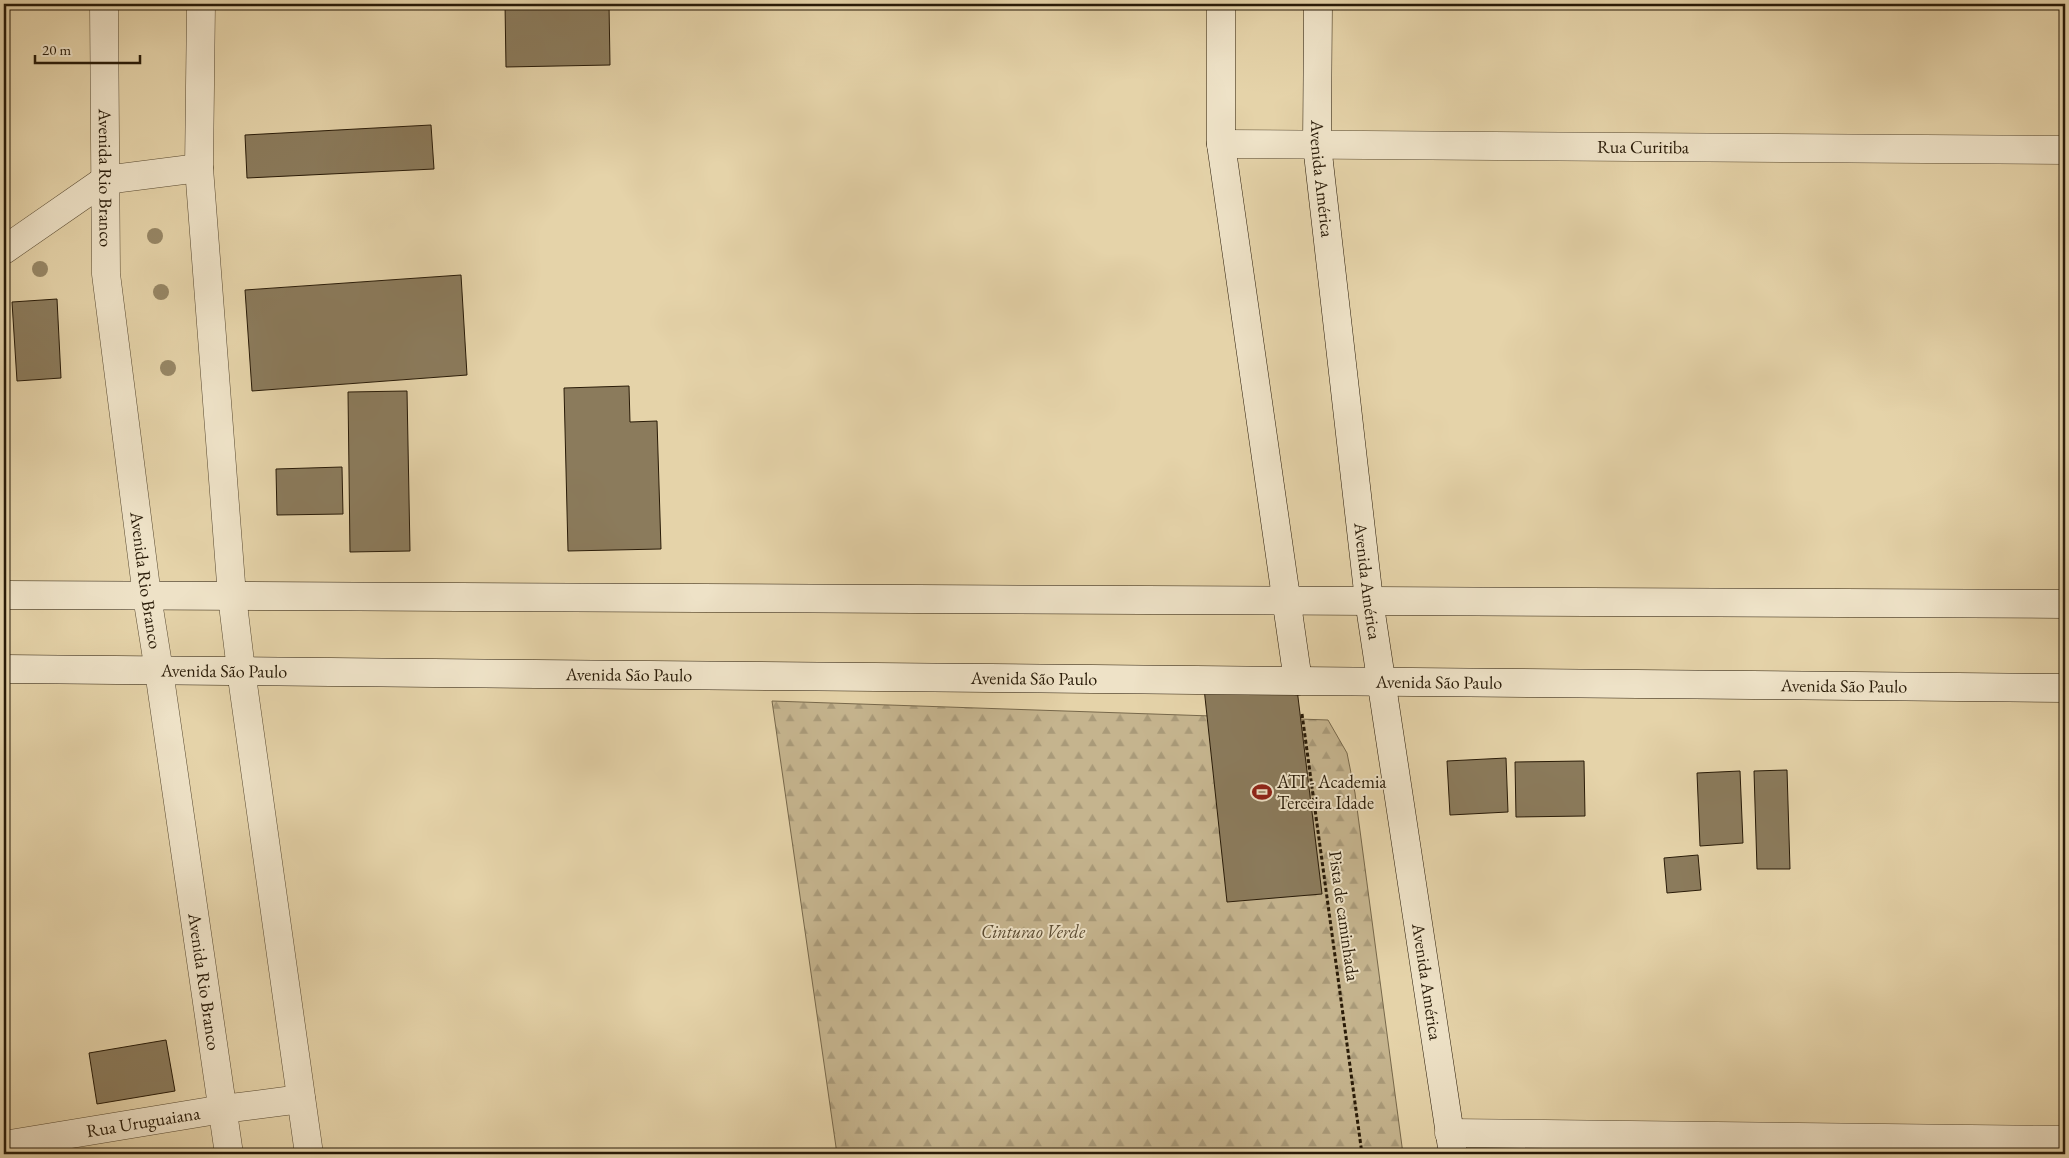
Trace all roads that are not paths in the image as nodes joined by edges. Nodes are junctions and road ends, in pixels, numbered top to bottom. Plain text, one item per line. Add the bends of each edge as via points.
1 (104, 4) edge
2 (201, 4) edge
3 (1221, 4) edge
4 (1318, 4) edge
5 (1221, 144) junction
6 (1317, 145) junction
7 (2065, 150) edge
8 (199, 168) junction
9 (105, 180) junction
10 (4, 250) edge
11 (4, 596) edge
12 (147, 596) junction
13 (232, 596) junction
14 (1287, 600) junction
15 (1369, 600) junction
16 (2065, 604) edge
17 (4, 669) edge
18 (241, 670) junction
19 (159, 671) junction
20 (1298, 681) junction
21 (1381, 681) junction
22 (2065, 688) edge
23 (301, 1099) junction
24 (223, 1109) junction
25 (2065, 1140) edge
26 (1451, 1144) edge
27 (4, 1145) edge
28 (229, 1154) edge
29 (309, 1154) edge

1 - 9 main road, Avenida Rio Branco
2 - 8 main road
3 - 5 main road
4 - 6 main road, Avenida América
5 - 6 main road, Rua Curitiba
5 - 14 main road
6 - 7 main road, Rua Curitiba
6 - 15 main road, Avenida América
8 - 9 main road
8 - 13 main road
9 - 10 main road
9 - 12 main road, Avenida Rio Branco via 106,274
11 - 12 main road
12 - 13 main road
12 - 19 main road, Avenida Rio Branco
13 - 14 main road
13 - 18 main road
14 - 15 main road
14 - 20 main road
15 - 16 main road
15 - 21 main road, Avenida América
17 - 19 main road, Avenida São Paulo
18 - 19 main road, Avenida São Paulo
18 - 20 main road, Avenida São Paulo
18 - 23 main road
19 - 24 main road, Avenida Rio Branco
20 - 21 main road, Avenida São Paulo
21 - 22 main road, Avenida São Paulo
21 - 26 main road, Avenida América
23 - 24 main road, Rua Uruguaiana
23 - 29 main road
24 - 27 main road, Rua Uruguaiana
24 - 28 main road, Avenida Rio Branco
25 - 26 main road

